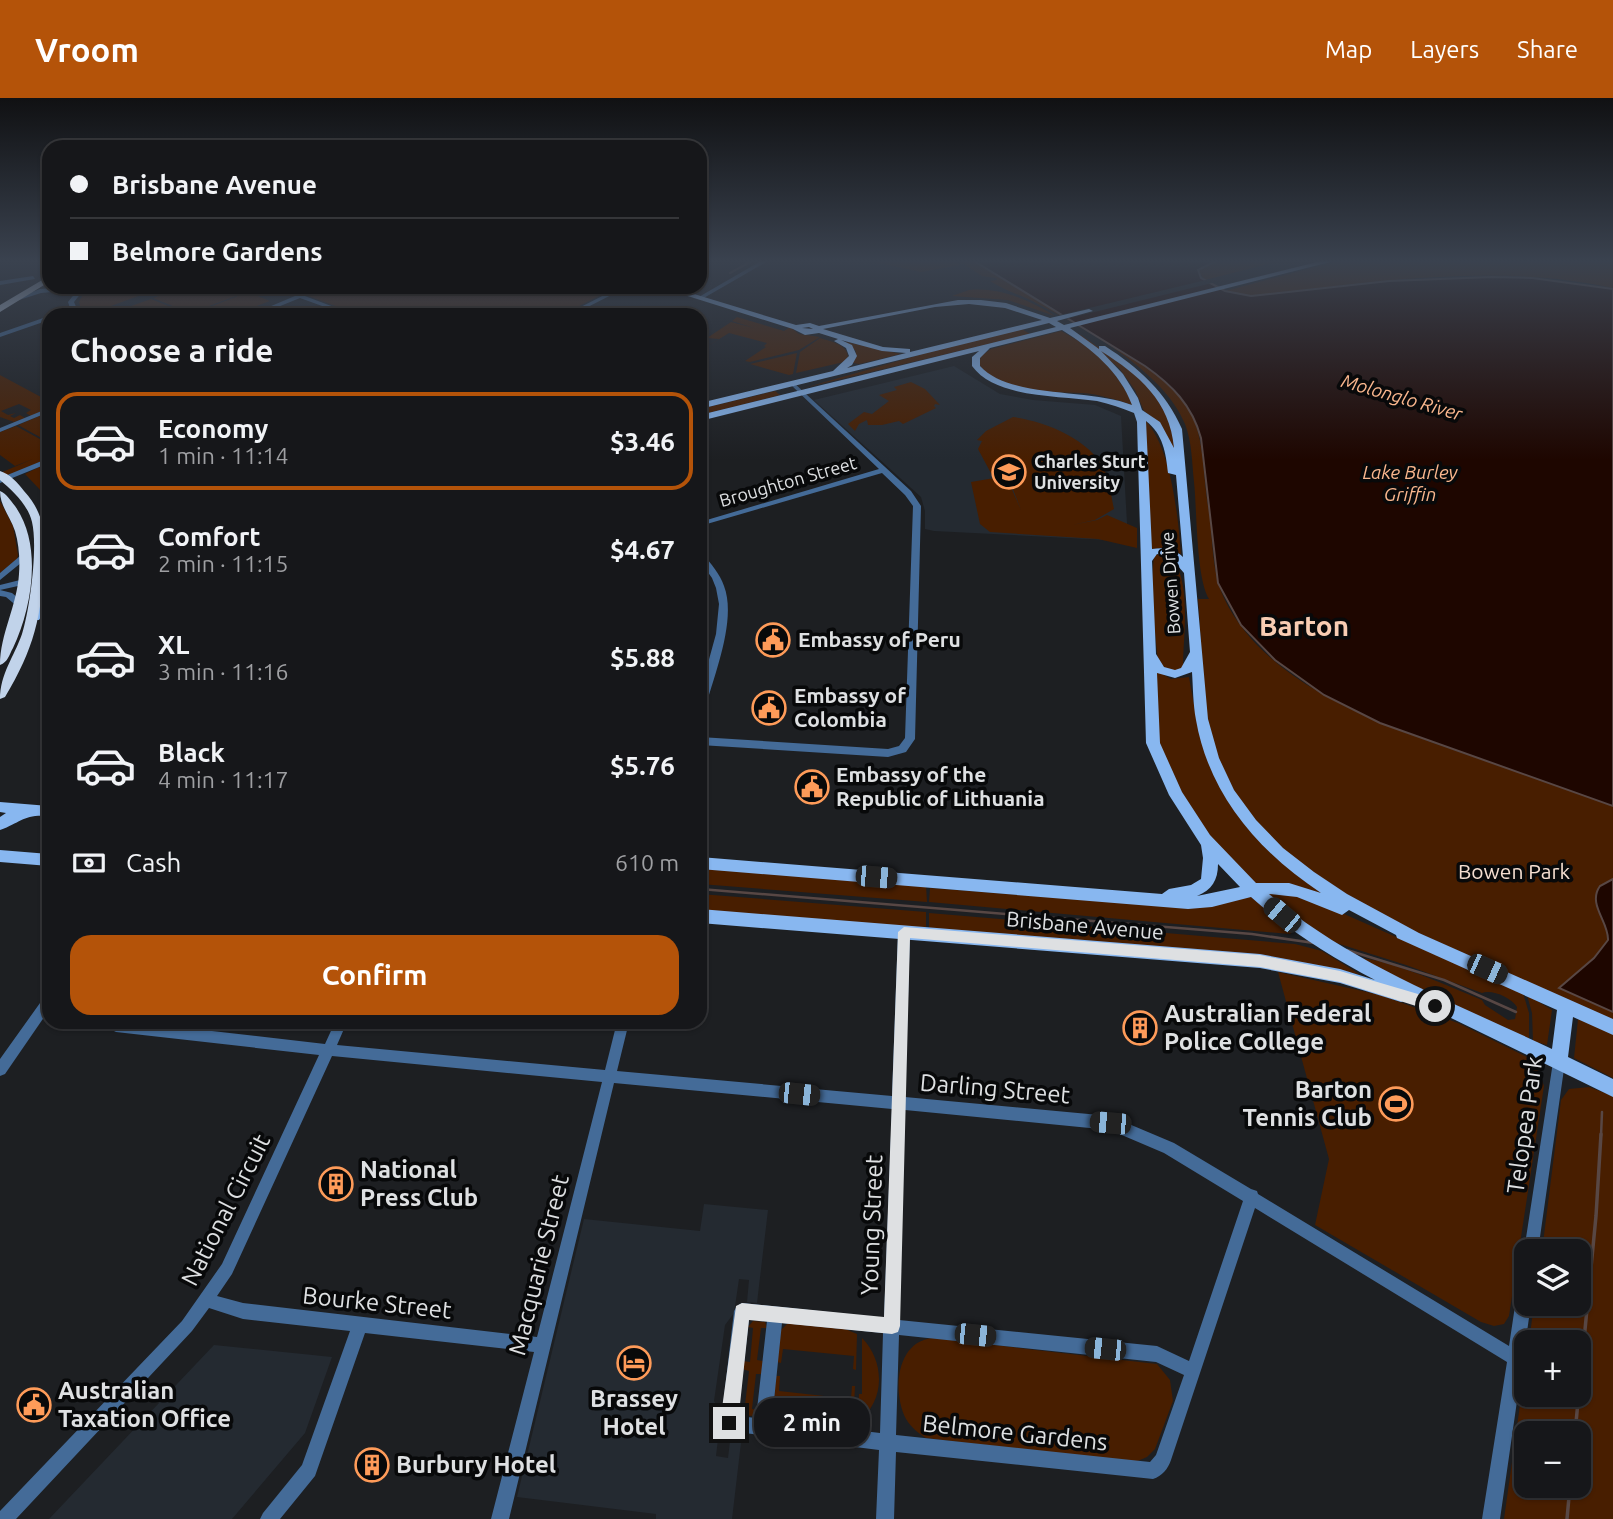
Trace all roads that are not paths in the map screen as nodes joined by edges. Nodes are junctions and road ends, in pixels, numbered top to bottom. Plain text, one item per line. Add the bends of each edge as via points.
1 (22, 327) edge
2 (812, 327) edge
3 (813, 327) edge
4 (863, 327) edge
5 (1022, 327) edge
6 (1056, 327) edge
7 (1065, 327) edge
8 (1068, 327) edge
9 (809, 328) junction
10 (0, 335) edge
11 (998, 344) junction
12 (875, 347) junction
13 (934, 349) junction
14 (825, 376) junction
15 (793, 384) junction
16 (802, 393) junction
17 (707, 404) edge
18 (42, 413) edge
19 (707, 416) edge
20 (0, 430) edge
21 (42, 463) edge
22 (884, 470) junction
23 (0, 474) edge
24 (0, 481) edge
25 (0, 494) edge
26 (707, 522) edge
27 (39, 535) junction
28 (42, 540) edge
29 (1185, 549) junction
30 (42, 556) edge
31 (23, 558) junction
32 (1146, 562) junction
33 (707, 570) edge
34 (42, 576) edge
35 (1189, 577) junction
36 (24, 578) junction
37 (0, 579) edge
38 (42, 588) edge
39 (0, 590) edge
40 (21, 605) junction
41 (1148, 651) junction
42 (1195, 652) junction
43 (0, 660) edge
44 (707, 680) edge
45 (0, 694) edge
46 (707, 741) edge
47 (0, 807) edge
48 (42, 811) edge
49 (42, 811) edge
50 (0, 824) edge
51 (1208, 845) junction
52 (2, 855) edge
53 (42, 859) edge
54 (707, 864) edge
55 (1251, 890) junction
56 (1147, 898) junction
57 (707, 917) edge
58 (904, 932) junction
59 (1412, 935) junction
60 (1566, 1006) junction
61 (42, 1010) edge
62 (1460, 1013) junction
63 (1613, 1027) edge
64 (142, 1029) edge
65 (338, 1029) edge
66 (621, 1029) edge
67 (328, 1050) junction
68 (1559, 1062) junction
69 (0, 1070) edge
70 (610, 1076) junction
71 (1613, 1088) edge
72 (899, 1103) junction
73 (1252, 1196) junction
74 (1533, 1239) edge
75 (207, 1300) junction
76 (775, 1314) junction
77 (360, 1325) junction
78 (892, 1326) junction
79 (542, 1345) junction
80 (1514, 1357) edge
81 (1514, 1365) edge
82 (1193, 1371) junction
83 (763, 1427) junction
84 (888, 1443) junction
85 (4, 1519) edge
86 (269, 1519) edge
87 (500, 1519) edge
88 (886, 1519) edge
89 (1491, 1519) edge

1 - 10 street
2 - 9 main road
3 - 9 main road
4 - 12 main road via 859,331 863,341
5 - 13 main road
6 - 32 main road, Bowen Drive via 1084,343 1122,377 1137,402 1142,422
7 - 11 main road
8 - 29 main road, Bowen Drive via 1119,358 1152,387 1170,413 1178,436
9 - 12 main road
9 - 14 main road via 853,352 849,363
11 - 16 main road
11 - 29 main road via 975,362 978,370 996,382 1026,391 1119,404 1147,416 1161,430 1170,453
12 - 13 main road via 900,352
13 - 14 main road
14 - 15 main road
15 - 16 street
15 - 17 main road
16 - 19 main road
16 - 22 street
18 - 20 street
21 - 24 street
22 - 26 street, Broughton Street
22 - 46 street via 911,495 917,509 907,744 884,753
23 - 27 highway via 25,500 40,528
25 - 31 highway via 20,525 25,541
27 - 28 main road
27 - 30 highway
29 - 35 main road, Bowen Drive
31 - 36 highway
31 - 37 street
32 - 35 main road via 1155,551 1171,552
32 - 41 main road, Bowen Drive
33 - 44 street via 720,585 724,611
34 - 36 highway
35 - 42 main road, Bowen Drive
36 - 37 street
36 - 39 street
36 - 40 highway
38 - 45 highway via 18,660
39 - 40 street
40 - 43 highway
41 - 42 main road via 1160,670 1175,674 1187,670
41 - 51 main road, Bowen Drive via 1153,743 1165,778
42 - 59 main road, Bowen Drive via 1208,749 1225,789 1241,811 1275,849 1312,880
47 - 48 main road
49 - 50 main road via 15,814
51 - 55 main road, Bowen Drive
51 - 56 main road via 1212,868 1203,887
52 - 53 main road
54 - 56 main road, Brisbane Avenue
55 - 56 main road via 1190,903
55 - 59 main road via 1296,891
55 - 62 main road, Bowen Drive via 1343,956
57 - 58 main road, Brisbane Avenue
58 - 62 main road, Brisbane Avenue via 1260,961 1340,976
58 - 72 street, Young Street
59 - 60 main road
60 - 63 main road
60 - 68 main road, Telopea Park
61 - 69 street
62 - 68 main road
64 - 67 street, Darling Street
65 - 67 street, National Circuit
66 - 70 street, Macquarie Street
67 - 70 street, Darling Street
67 - 75 street, National Circuit via 227,1269
68 - 71 main road
68 - 74 street, Telopea Park
70 - 72 street, Darling Street
70 - 79 street, Macquarie Street
72 - 73 street, Darling Street via 1110,1123 1169,1147
72 - 78 street, Young Street
73 - 80 street, Darling Street
73 - 82 street, Belmore Gardens
75 - 77 street, Bourke Street via 243,1311
75 - 85 street, National Circuit
76 - 78 street, Belmore Gardens
76 - 83 street
76 - 83 street, Belmore Gardens via 742,1311 729,1423
77 - 79 street, Bourke Street
77 - 86 street via 309,1470
78 - 82 street, Belmore Gardens via 1157,1354
78 - 84 street, Young Street
79 - 87 street, Macquarie Street
81 - 89 street
82 - 84 street, Belmore Gardens via 1163,1460 1153,1471
83 - 84 street, Belmore Gardens
84 - 88 street, Young Street

